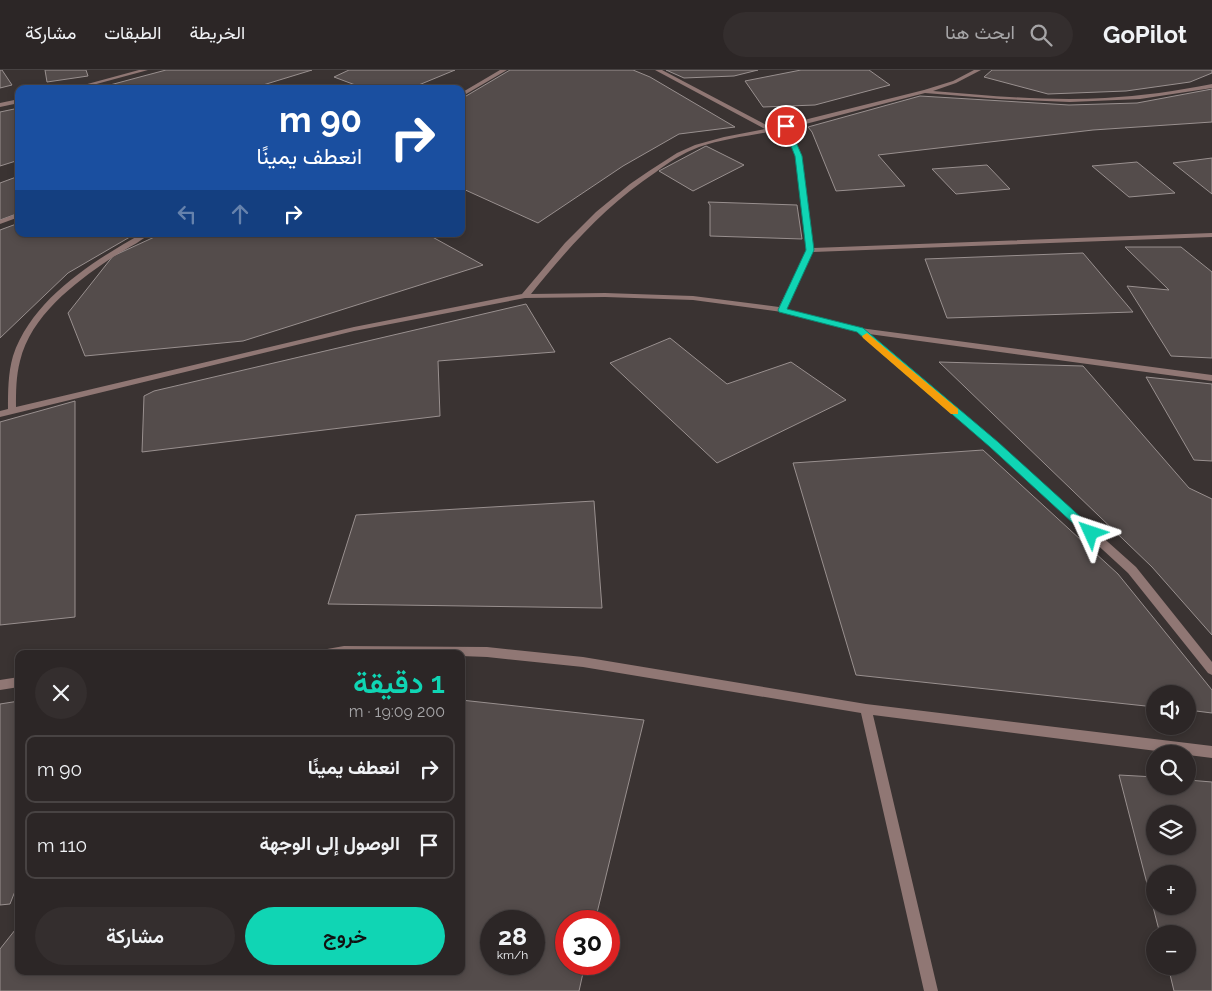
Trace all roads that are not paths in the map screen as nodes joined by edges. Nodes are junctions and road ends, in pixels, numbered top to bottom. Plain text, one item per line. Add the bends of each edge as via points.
1 (145, 70) edge
2 (504, 70) edge
3 (658, 70) edge
4 (978, 70) edge
5 (87, 85) edge
6 (1212, 86) edge
7 (921, 92) junction
8 (465, 93) edge
9 (15, 102) edge
10 (0, 106) edge
11 (786, 126) junction
12 (771, 130) junction
13 (15, 216) edge
14 (0, 222) edge
15 (1212, 236) edge
16 (141, 237) edge
17 (810, 250) junction
18 (525, 296) junction
19 (782, 310) junction
20 (860, 330) junction
21 (1212, 378) edge
22 (12, 410) junction
23 (0, 414) edge
24 (465, 652) edge
25 (1212, 670) edge
26 (15, 683) edge
27 (0, 685) edge
28 (866, 709) junction
29 (1212, 752) edge
30 (930, 991) edge

1 - 5 street
2 - 8 street
3 - 12 street
4 - 7 street via 968,77
6 - 7 street via 1118,100 1034,101
7 - 11 street
9 - 10 street
11 - 12 street
11 - 17 street via 798,156
12 - 18 street via 697,146 676,155 629,186 586,224
13 - 14 street
15 - 17 street
16 - 22 street via 99,264 62,294 28,331 18,352 13,376
17 - 19 street
18 - 19 street via 692,298
18 - 22 street via 354,329
19 - 20 street
20 - 21 street
20 - 25 street via 1132,570
22 - 23 street
24 - 28 street via 573,661
26 - 27 street
28 - 29 street
28 - 30 street

